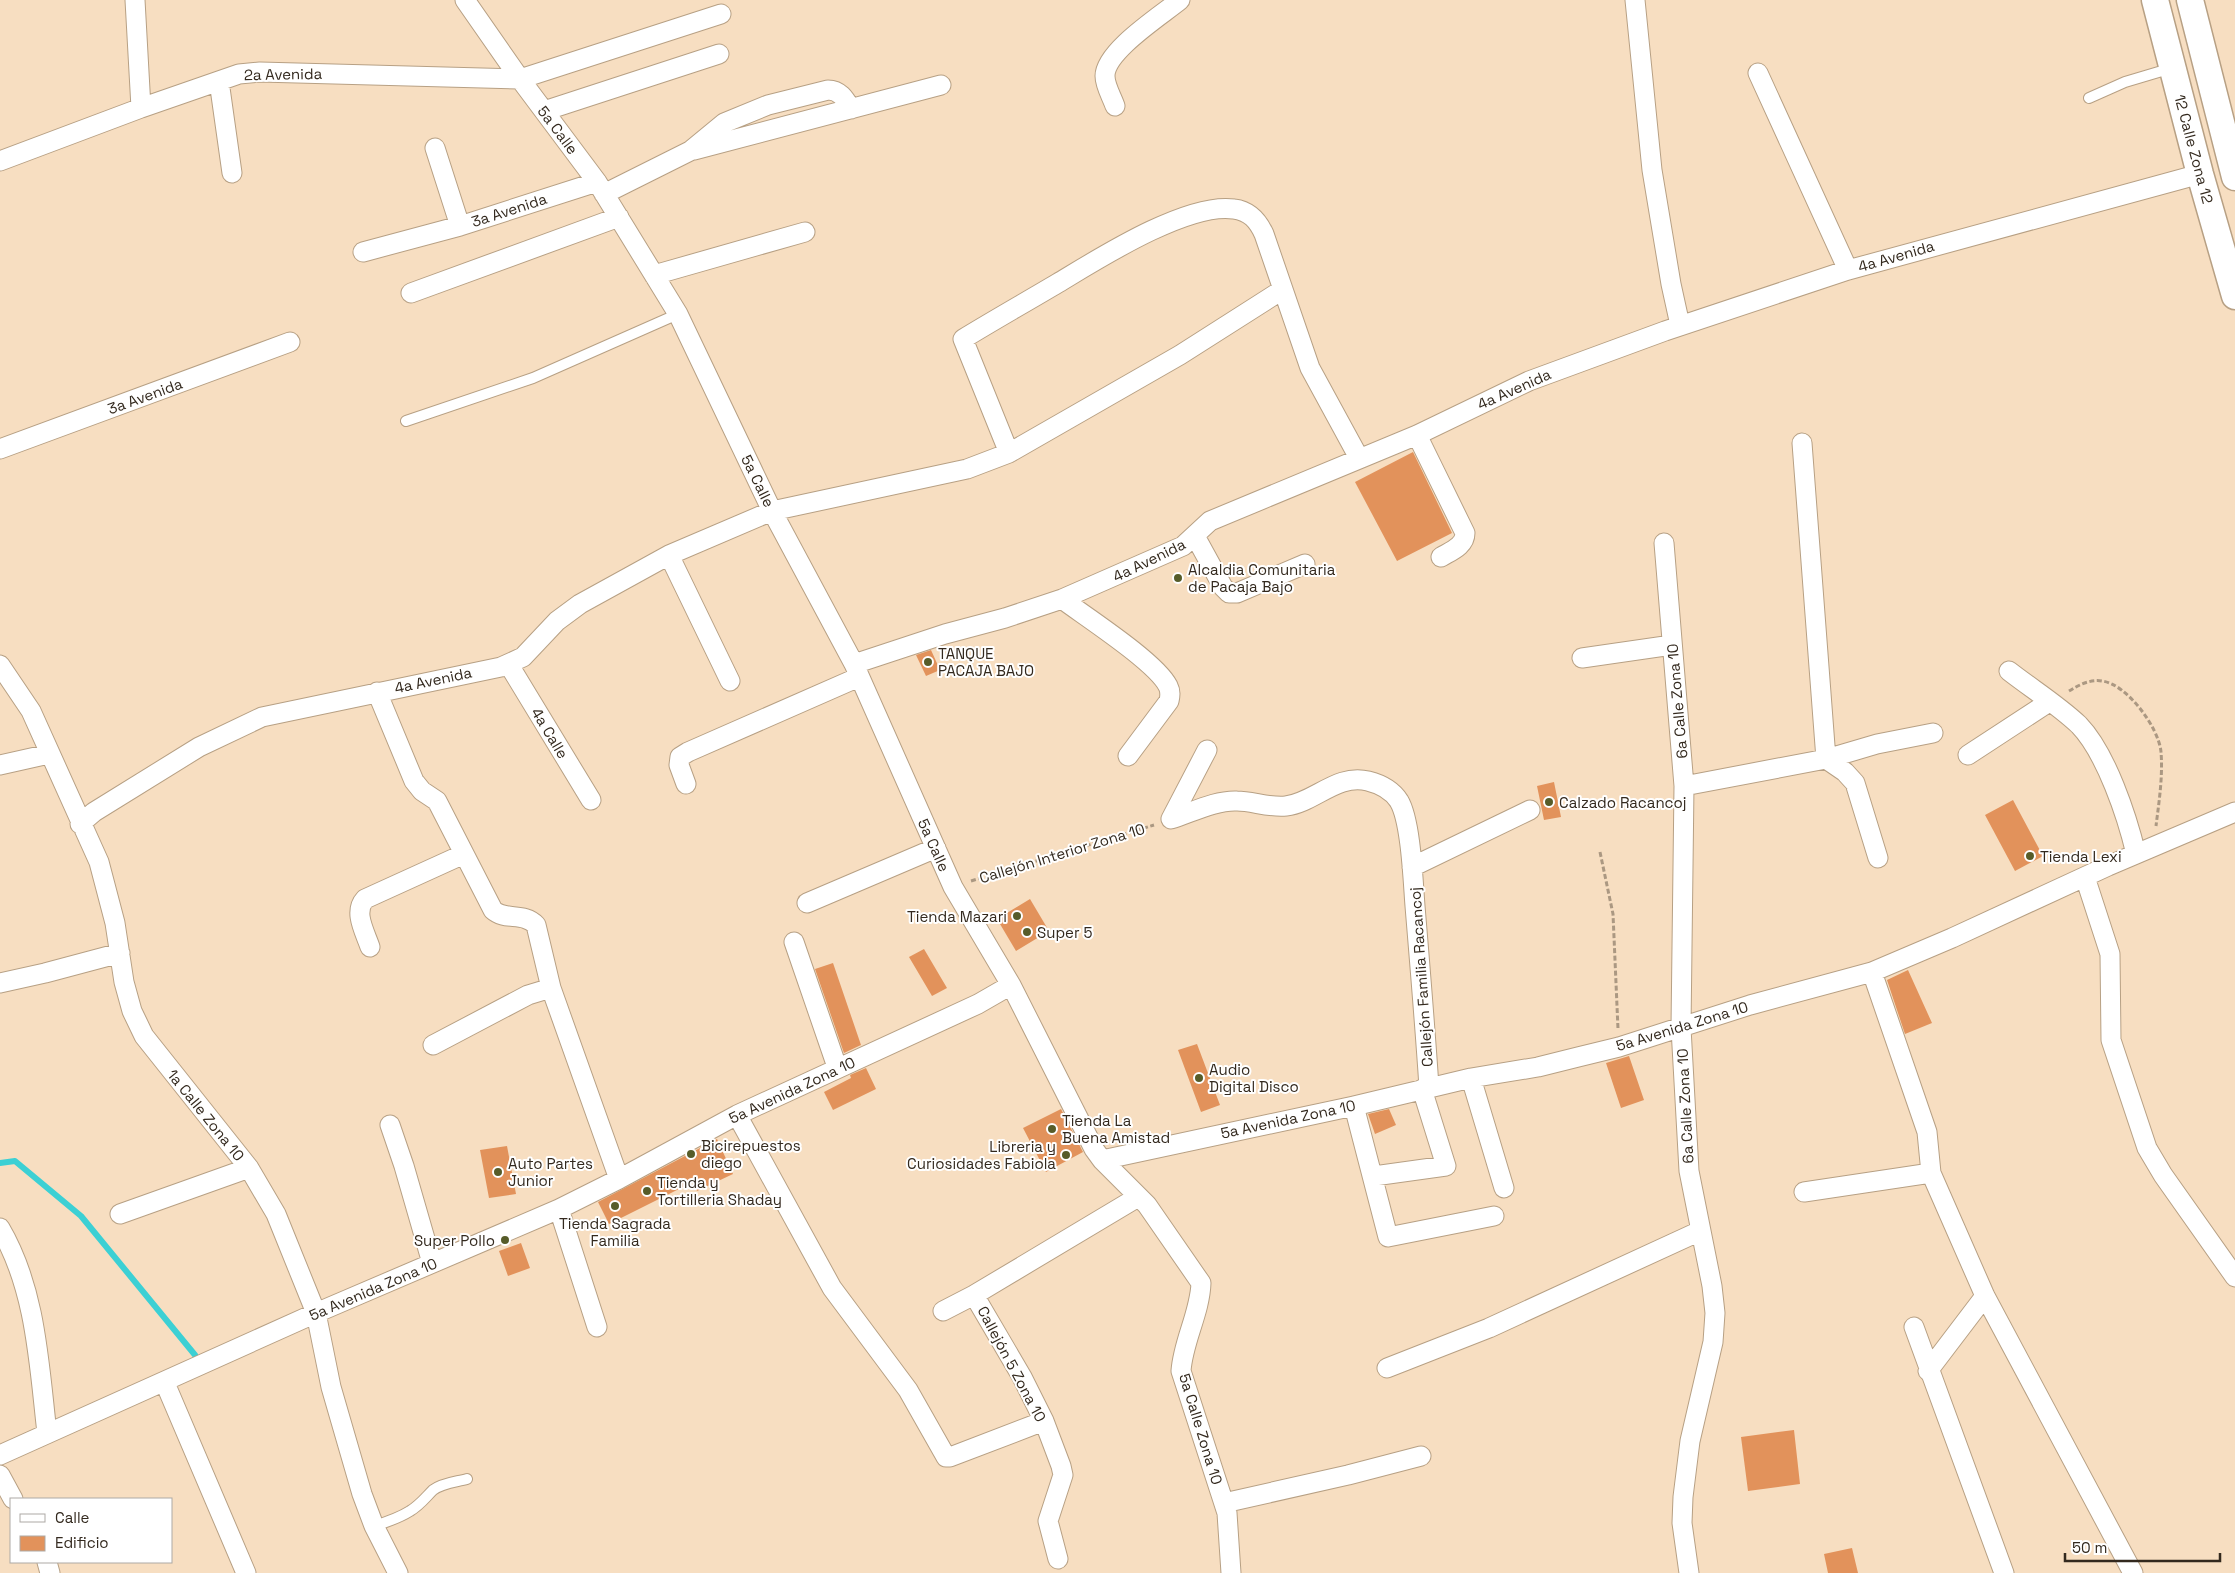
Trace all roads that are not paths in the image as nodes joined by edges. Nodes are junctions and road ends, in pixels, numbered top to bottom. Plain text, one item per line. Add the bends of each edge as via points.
1 (135, 0) edge
2 (465, 0) edge
3 (1180, 0) edge
4 (1635, 0) edge
5 (2155, 0) edge
6 (2190, 0) edge
7 (721, 14) dead end
8 (719, 54) dead end
9 (2172, 68) junction
10 (1758, 73) dead end
11 (520, 79) junction
12 (219, 81) junction
13 (941, 85) dead end
14 (2089, 98) dead end
15 (1115, 106) dead end
16 (141, 108) junction
17 (544, 111) junction
18 (435, 148) dead end
19 (0, 161) edge
20 (232, 173) dead end
21 (2200, 174) junction
22 (2235, 177) edge
23 (600, 188) junction
24 (619, 217) junction
25 (460, 226) junction
26 (805, 232) dead end
27 (363, 252) dead end
28 (1848, 270) junction
29 (654, 275) junction
30 (1282, 290) junction
31 (412, 293) dead end
32 (2235, 296) edge
33 (678, 314) junction
34 (1680, 325) junction
35 (290, 342) dead end
36 (406, 421) dead end
37 (1417, 435) junction
38 (1802, 442) dead end
39 (0, 449) edge
40 (1009, 454) junction
41 (1359, 458) junction
42 (772, 511) junction
43 (1194, 536) junction
44 (1664, 543) dead end
45 (669, 555) junction
46 (1441, 557) dead end
47 (1305, 564) dead end
48 (1062, 599) junction
49 (1672, 645) junction
50 (1582, 658) dead end
51 (0, 665) edge
52 (509, 665) junction
53 (856, 671) junction
54 (2009, 671) dead end
55 (730, 680) dead end
56 (7, 685) edge
57 (377, 692) junction
58 (2049, 702) junction
59 (1933, 733) dead end
60 (1207, 750) dead end
61 (49, 754) junction
62 (1968, 755) dead end
63 (1128, 756) dead end
64 (1826, 759) junction
65 (0, 765) edge
66 (686, 784) dead end
67 (1684, 786) junction
68 (591, 800) dead end
69 (1530, 810) dead end
70 (2235, 812) edge
71 (80, 824) junction
72 (936, 848) junction
73 (2144, 851) junction
74 (464, 854) junction
75 (1878, 858) dead end
76 (1412, 866) junction
77 (2085, 877) junction
78 (807, 903) dead end
79 (794, 942) dead end
80 (370, 947) dead end
81 (120, 952) junction
82 (1872, 972) junction
83 (0, 983) edge
84 (1011, 985) junction
85 (551, 988) junction
86 (1681, 1028) junction
87 (433, 1045) dead end
88 (838, 1067) junction
89 (1471, 1078) junction
90 (1426, 1088) junction
91 (1354, 1106) junction
92 (737, 1115) junction
93 (390, 1125) dead end
94 (1102, 1160) junction
95 (250, 1168) junction
96 (1931, 1173) junction
97 (1374, 1176) junction
98 (619, 1179) junction
99 (1504, 1188) dead end
100 (1804, 1192) dead end
101 (1138, 1196) junction
102 (559, 1209) junction
103 (120, 1214) dead end
104 (1494, 1216) dead end
105 (0, 1228) edge
106 (1700, 1231) junction
107 (432, 1263) junction
108 (2235, 1277) edge
109 (974, 1295) junction
110 (1985, 1296) junction
111 (943, 1311) dead end
112 (316, 1313) junction
113 (597, 1327) dead end
114 (1914, 1328) dead end
115 (1387, 1368) dead end
116 (1928, 1371) junction
117 (165, 1383) junction
118 (1044, 1421) junction
119 (48, 1433) junction
120 (0, 1455) edge
121 (1421, 1456) dead end
122 (0, 1475) edge
123 (466, 1479) dead end
124 (12, 1498) edge
125 (1224, 1503) junction
126 (374, 1526) junction
127 (1058, 1559) dead end
128 (246, 1573) edge
129 (398, 1573) edge
130 (1231, 1573) edge
131 (1689, 1573) edge
132 (2004, 1573) edge
133 (2132, 1573) edge

1 - 16 street
2 - 11 street, 5a Calle
3 - 15 street via 1129,40 1110,62 1105,77
4 - 34 street via 1652,170
5 - 9 street, 12 Calle Zona 12
6 - 22 street
7 - 11 street, 2a Avenida
8 - 17 street
9 - 14 lane via 2124,82
9 - 21 street, 12 Calle Zona 12
10 - 28 street
11 - 12 street, 2a Avenida via 260,72 239,74
11 - 17 street, 5a Calle
12 - 16 street, 2a Avenida
12 - 20 street
13 - 23 street, 3a Avenida via 851,108 835,90 768,105 724,123 690,151
16 - 19 street, 2a Avenida
17 - 23 street, 5a Calle
18 - 25 street
21 - 28 street, 4a Avenida
21 - 32 street, 12 Calle Zona 12
23 - 24 street, 5a Calle
23 - 25 street, 3a Avenida
24 - 29 street, 5a Calle
24 - 31 street
25 - 27 street, 3a Avenida
26 - 29 street
28 - 34 street, 4a Avenida
29 - 33 street, 5a Calle
30 - 40 street, 4a Avenida via 1180,355
30 - 40 street via 1257,220 1233,208 1214,210 1147,232 963,339
30 - 41 street via 1310,368
33 - 36 lane via 533,378
33 - 42 street, 5a Calle
34 - 37 street, 4a Avenida via 1529,381
35 - 39 street, 3a Avenida
37 - 41 street, 4a Avenida
37 - 46 street via 1465,533 1462,544
38 - 64 street
40 - 42 street, 4a Avenida via 967,469
41 - 43 street, 4a Avenida via 1210,522
42 - 45 street, 4a Avenida
42 - 53 street, 5a Calle
43 - 47 street via 1229,593 1237,593
43 - 48 street, 4a Avenida via 1183,546
44 - 49 street, 6a Calle Zona 10
45 - 52 street, 4a Avenida via 580,604 557,621 523,657
45 - 55 street
48 - 53 street, 4a Avenida via 945,634
48 - 63 street via 1146,661 1168,685 1169,701
49 - 50 street
49 - 67 street, 6a Calle Zona 10
51 - 56 street, 1a Calle Zona 10
52 - 57 street, 4a Avenida
52 - 68 street, 4a Calle
53 - 66 street, 4a Avenida via 680,757 679,765
53 - 72 street, 5a Calle
54 - 58 street
56 - 61 street, 1a Calle Zona 10 via 31,711
57 - 71 street, 4a Avenida via 262,717 199,747
57 - 74 street via 414,781 422,792 437,801
58 - 62 street
58 - 73 street via 2079,726 2093,745
59 - 64 street via 1877,744
60 - 76 street via 1171,819 1234,800 1284,806 1341,783 1367,781 1391,792 1400,802
61 - 65 street
61 - 71 street, 1a Calle Zona 10
64 - 67 street
64 - 75 street via 1846,772 1855,783
67 - 86 street, 6a Calle Zona 10
69 - 76 street
70 - 73 street, 5a Avenida Zona 10
71 - 81 street, 1a Calle Zona 10 via 105,880
72 - 78 street
72 - 84 street, 5a Calle via 953,887
73 - 77 street, 5a Avenida Zona 10
74 - 80 street via 365,899 359,912
74 - 85 street via 497,914 524,918 536,925
76 - 90 street, Callejón Familia Racancoj
77 - 82 street, 5a Avenida Zona 10
77 - 108 street via 2110,954 2111,1040 2147,1148
79 - 88 street
81 - 83 street via 45,974
81 - 95 street, 1a Calle Zona 10 via 132,1011 144,1036
82 - 86 street, 5a Avenida Zona 10 via 1750,1005
82 - 96 street via 1927,1132
84 - 88 street, 5a Avenida Zona 10 via 978,1004
84 - 94 street, 5a Calle Zona 10
85 - 87 street via 528,995
85 - 98 street
86 - 89 street, 5a Avenida Zona 10 via 1538,1067
86 - 106 street, 6a Calle Zona 10 via 1689,1171
88 - 92 street, 5a Avenida Zona 10
89 - 90 street, 5a Avenida Zona 10
89 - 99 street
90 - 91 street, 5a Avenida Zona 10
90 - 97 street, Callejón Familia Racancoj via 1446,1166
91 - 94 street, 5a Avenida Zona 10
91 - 97 street
92 - 98 street, 5a Avenida Zona 10
92 - 118 street via 832,1288 908,1390 946,1457
93 - 107 street
94 - 101 street, 5a Calle Zona 10
95 - 103 street
95 - 112 street, 1a Calle Zona 10 via 276,1214
96 - 100 street
96 - 110 street
97 - 104 street via 1388,1236
98 - 102 street, 5a Avenida Zona 10
101 - 109 street, Callejón 5 Zona 10
101 - 125 street, 5a Calle Zona 10 via 1201,1282 1182,1353 1181,1371
102 - 107 street, 5a Avenida Zona 10
102 - 113 street
105 - 119 street via 30,1304
106 - 115 street via 1488,1328
106 - 131 street, 6a Calle Zona 10 via 1715,1313 1713,1342 1690,1441 1683,1496 1682,1523
107 - 112 street, 5a Avenida Zona 10
109 - 111 street
109 - 118 street, Callejón 5 Zona 10
110 - 116 street
110 - 133 street
112 - 117 street, 5a Avenida Zona 10
112 - 126 street, 1a Calle Zona 10 via 346,1443
114 - 116 street
116 - 132 street
117 - 119 street, 5a Avenida Zona 10
117 - 128 street
118 - 127 street, Callejón 5 Zona 10 via 1062,1466 1048,1521
119 - 120 street, 5a Avenida Zona 10
121 - 125 street
122 - 124 street
123 - 126 lane via 434,1490 409,1512
125 - 130 street, 5a Calle Zona 10
126 - 129 street, 1a Calle Zona 10

